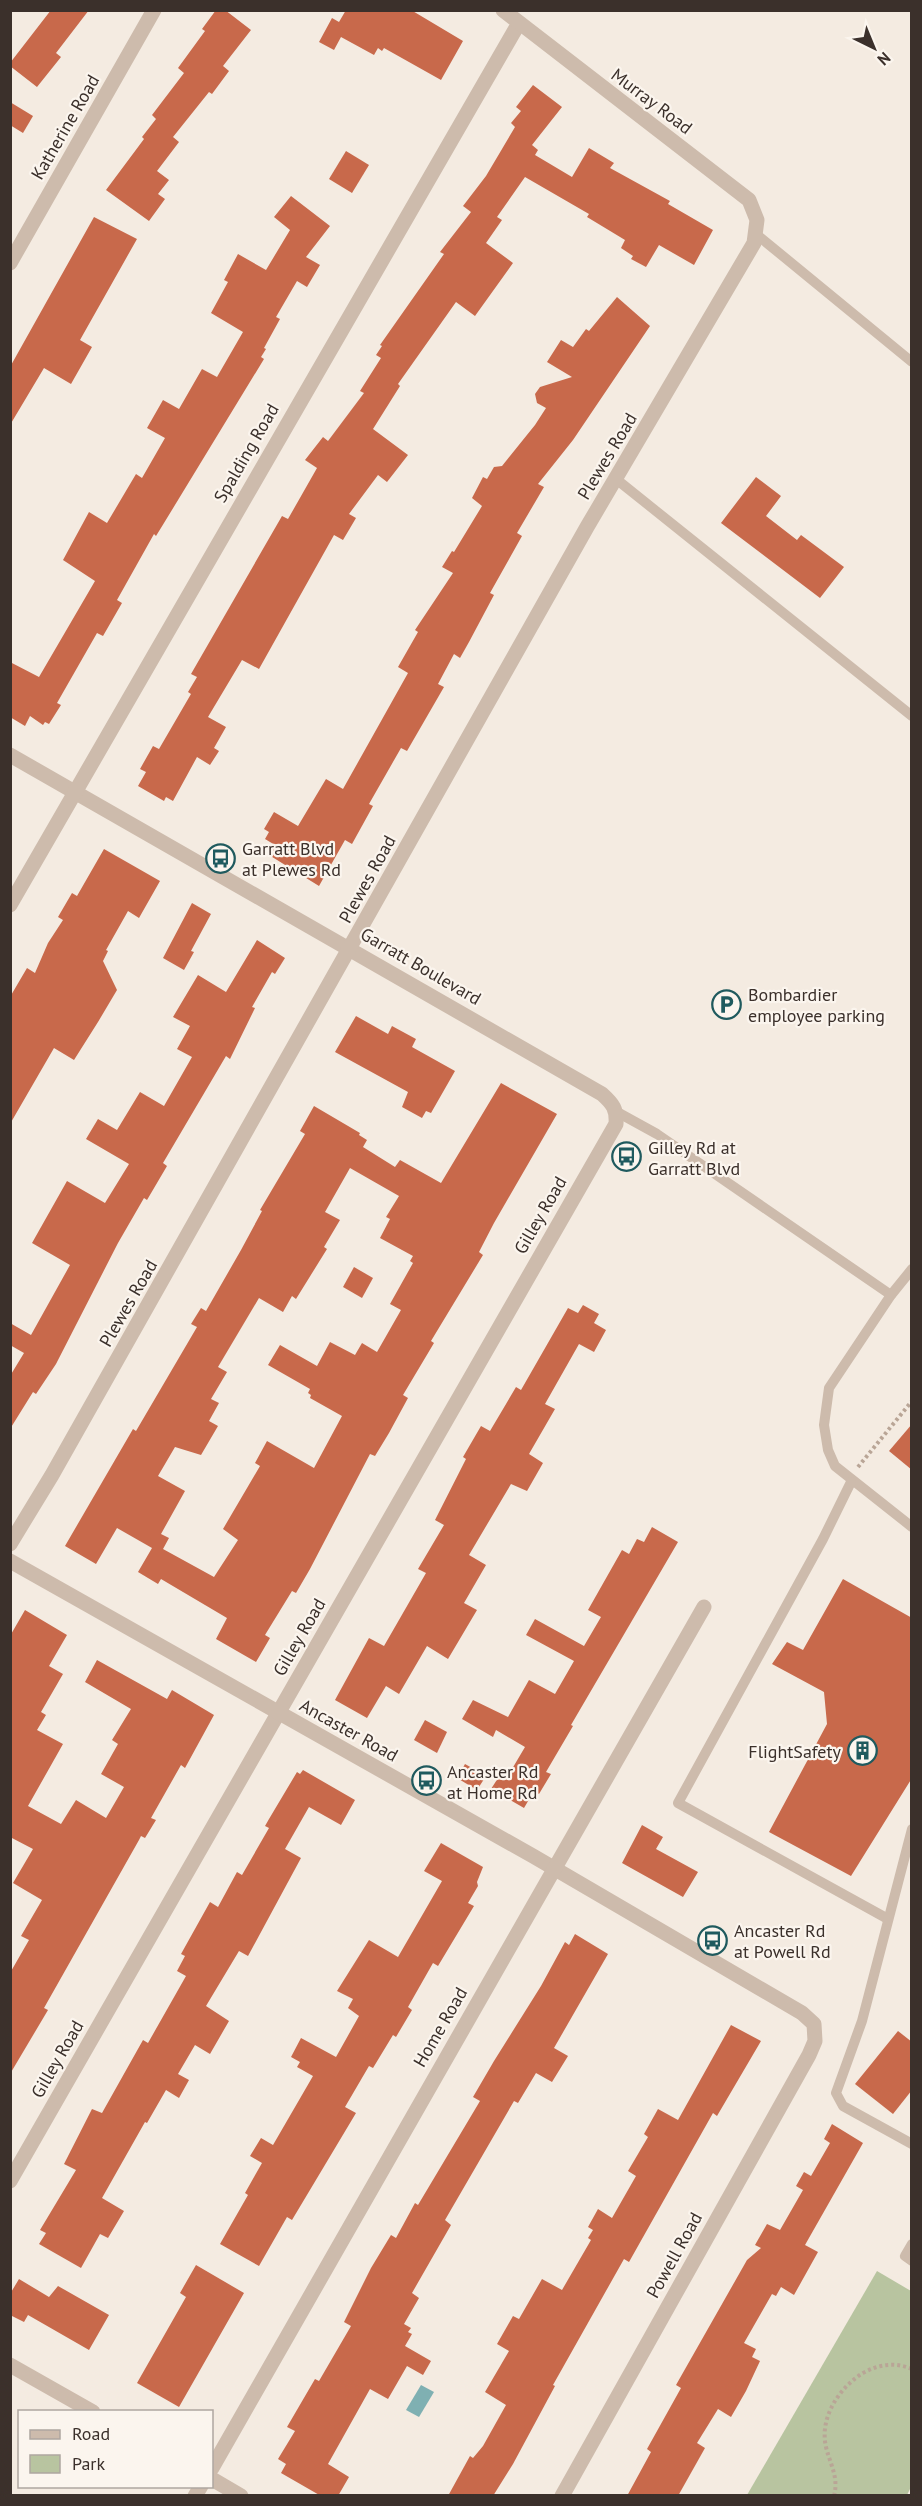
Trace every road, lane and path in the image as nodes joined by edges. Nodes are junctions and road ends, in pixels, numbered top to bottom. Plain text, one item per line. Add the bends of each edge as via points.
1 (154, 10) edge
2 (502, 10) edge
3 (519, 23) junction
4 (756, 234) junction
5 (10, 262) edge
6 (912, 362) edge
7 (616, 479) junction
8 (912, 716) edge
9 (10, 755) edge
10 (75, 792) junction
11 (10, 905) edge
12 (350, 948) junction
13 (617, 1112) junction
14 (912, 1269) edge
15 (891, 1295) junction
16 (912, 1401) edge
17 (850, 1481) junction
18 (912, 1527) edge
19 (10, 1544) edge
20 (10, 1561) edge
21 (704, 1607) dead end
22 (278, 1713) junction
23 (912, 1829) edge
24 (553, 1868) junction
25 (888, 1919) junction
26 (816, 2032) joint
27 (912, 2144) edge
28 (10, 2181) edge
29 (912, 2244) edge
30 (912, 2260) edge
31 (10, 2365) edge
32 (912, 2369) edge
33 (89, 2410) edge
34 (213, 2466) edge
35 (213, 2480) edge
36 (241, 2496) edge
37 (562, 2496) edge
38 (834, 2496) edge

1 - 5 street, Katherine Road
2 - 3 street, Murray Road
3 - 4 street, Murray Road via 749,200 756,213
3 - 10 street, Spalding Road
4 - 6 lane
4 - 7 street, Plewes Road via 750,255
7 - 8 lane
7 - 12 street, Plewes Road
9 - 10 street, Garratt Boulevard
10 - 11 street, Spalding Road
10 - 12 street, Garratt Boulevard
12 - 13 street, Garratt Boulevard via 602,1094
12 - 19 street, Plewes Road
13 - 15 lane via 657,1134
13 - 22 street, Gilley Road via 611,1133
14 - 15 lane
15 - 17 lane via 829,1388 824,1425 828,1450 835,1466
16 - 17 path
17 - 18 lane
17 - 25 lane via 823,1539 678,1803
20 - 22 street, Ancaster Road
21 - 24 street, Home Road
22 - 24 street, Ancaster Road
22 - 28 street, Gilley Road
23 - 25 lane
24 - 26 street, Ancaster Road via 802,2013 814,2024
24 - 34 street, Home Road
25 - 27 lane via 862,2021 837,2094 843,2106
26 - 37 street, Powell Road via 809,2055
29 - 30 lane via 904,2256
31 - 33 street
32 - 38 path via 901,2364 876,2366 849,2382 828,2413 825,2444 837,2483
35 - 36 street

